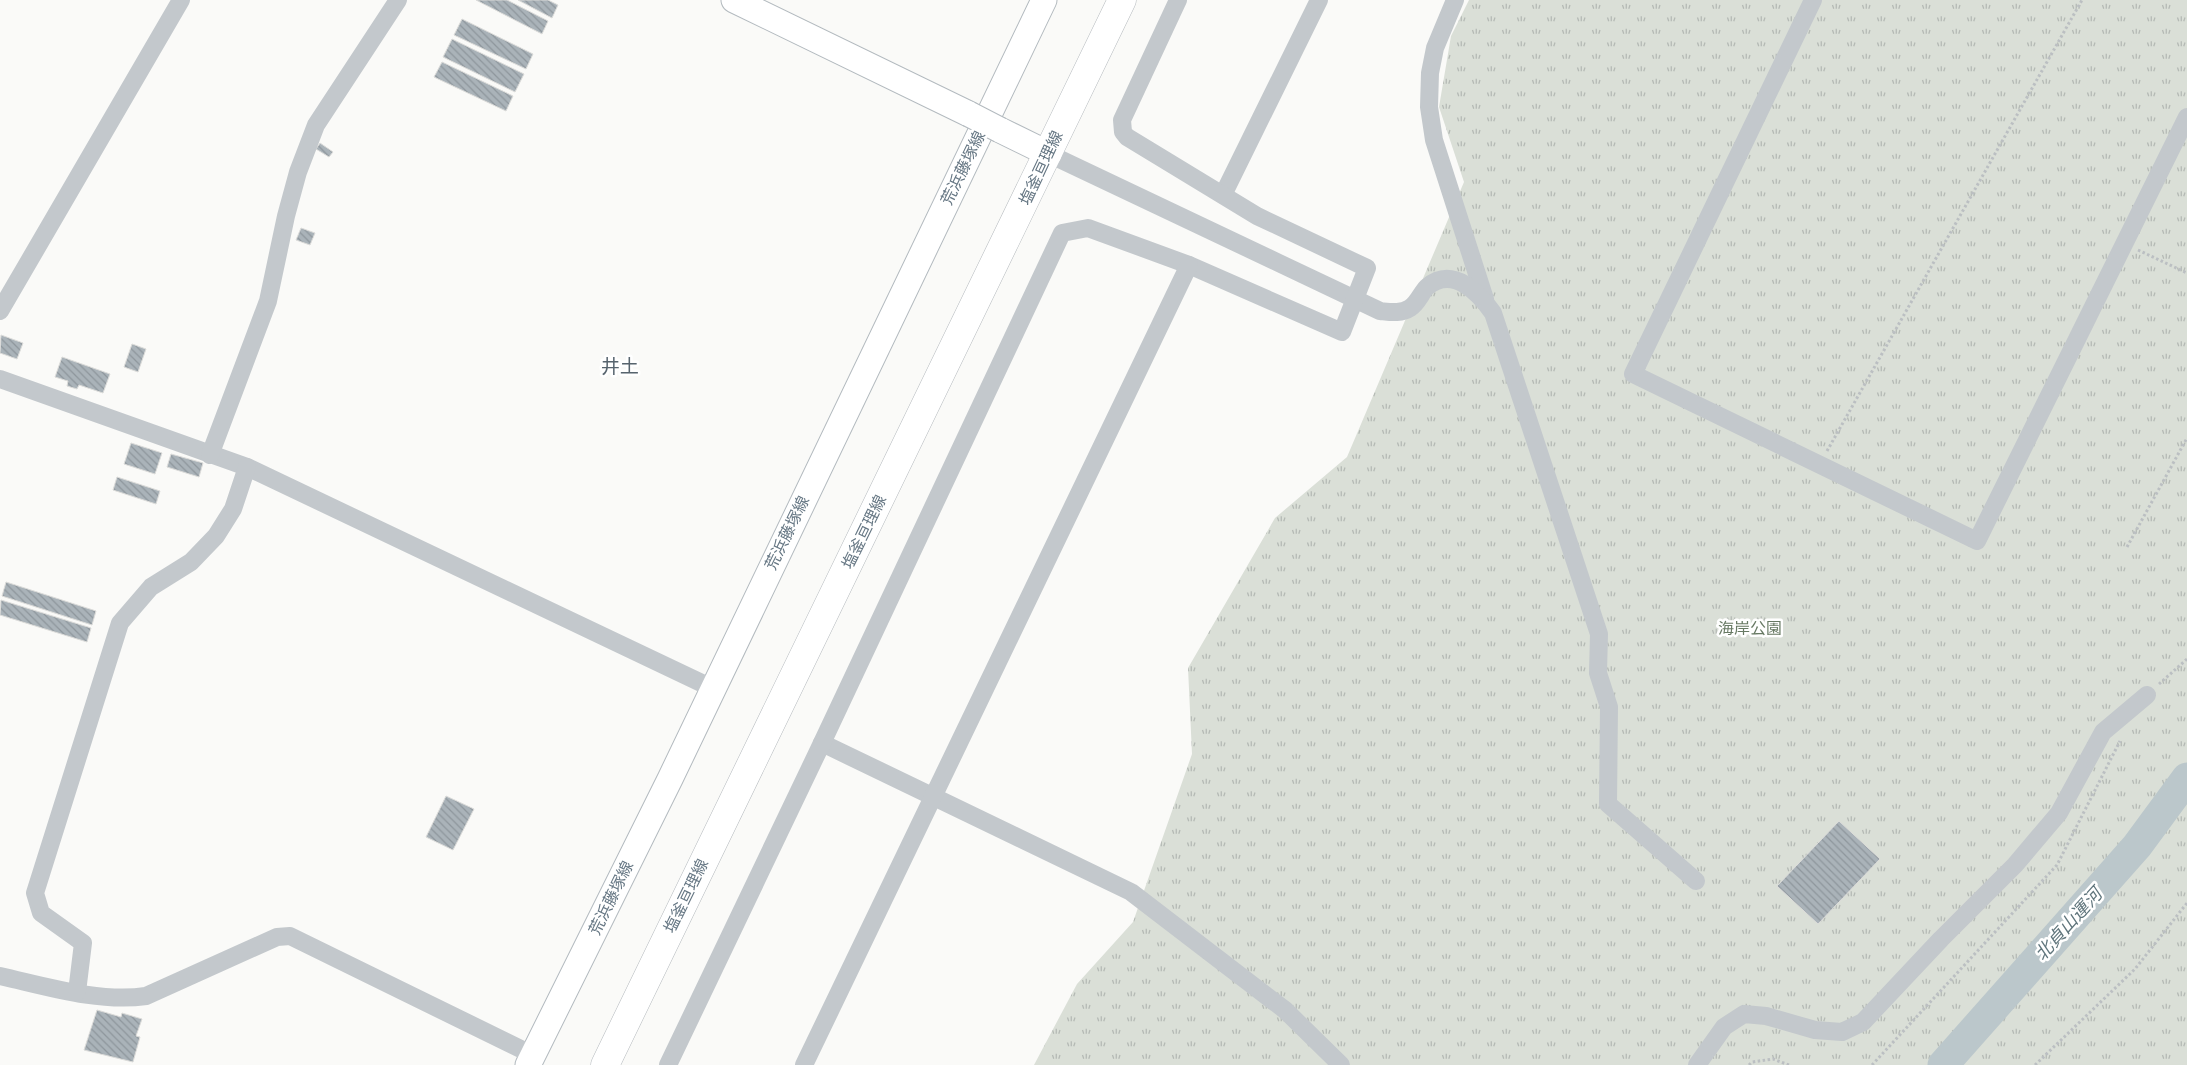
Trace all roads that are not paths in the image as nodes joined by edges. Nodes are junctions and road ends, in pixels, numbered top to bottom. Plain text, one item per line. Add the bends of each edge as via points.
1 (181, 0) edge
2 (398, 0) edge
3 (734, 0) edge
4 (1044, 0) edge
5 (1122, 0) edge
6 (1178, 0) edge
7 (1319, 0) edge
8 (1455, 0) edge
9 (1813, 0) edge
10 (2187, 117) edge
11 (1049, 154) junction
12 (1223, 195) junction
13 (1190, 265) junction
14 (1355, 299) junction
15 (1486, 303) junction
16 (0, 311) edge
17 (0, 378) edge
18 (210, 454) junction
19 (247, 467) junction
20 (712, 688) junction
21 (2147, 695) dead end
22 (822, 743) junction
23 (933, 797) junction
24 (1696, 881) dead end
25 (0, 976) edge
26 (76, 992) junction
27 (530, 1060) edge
28 (605, 1065) edge
29 (668, 1065) edge
30 (804, 1065) edge
31 (1341, 1065) edge
32 (1697, 1065) edge

1 - 16 street
2 - 18 street via 316,125 286,216 268,302
3 - 11 street, bridge
4 - 20 street, 荒浜藤塚線
5 - 11 main road, 塩釜亘理線
6 - 12 street via 1122,120 1123,132
7 - 12 street
8 - 15 street via 1435,48 1428,107 1434,140
9 - 10 street via 1633,374 1977,541
11 - 14 street
11 - 28 main road, 塩釜亘理線
12 - 14 street via 1256,216 1368,268
13 - 14 street via 1342,332
13 - 22 street via 1088,228 1062,233
13 - 23 street
14 - 15 street via 1380,311 1396,312 1409,308 1438,280 1452,280 1468,284
15 - 24 street via 1493,312 1599,634 1598,673 1609,707 1608,804
17 - 18 street
18 - 19 street
19 - 20 street
19 - 26 street via 233,509 216,536 191,562 151,588 120,623 117,632 35,893 42,913 83,943
20 - 27 street, 荒浜藤塚線 via 670,780
21 - 32 street via 2103,732 2059,813 2015,865 1863,1022 1842,1032 1815,1030 1766,1016 1744,1014 1724,1027
22 - 23 street
22 - 29 street
23 - 30 street
23 - 31 street via 1131,892 1285,1010
25 - 26 street
26 - 27 street via 128,999 146,996 277,937 290,936

